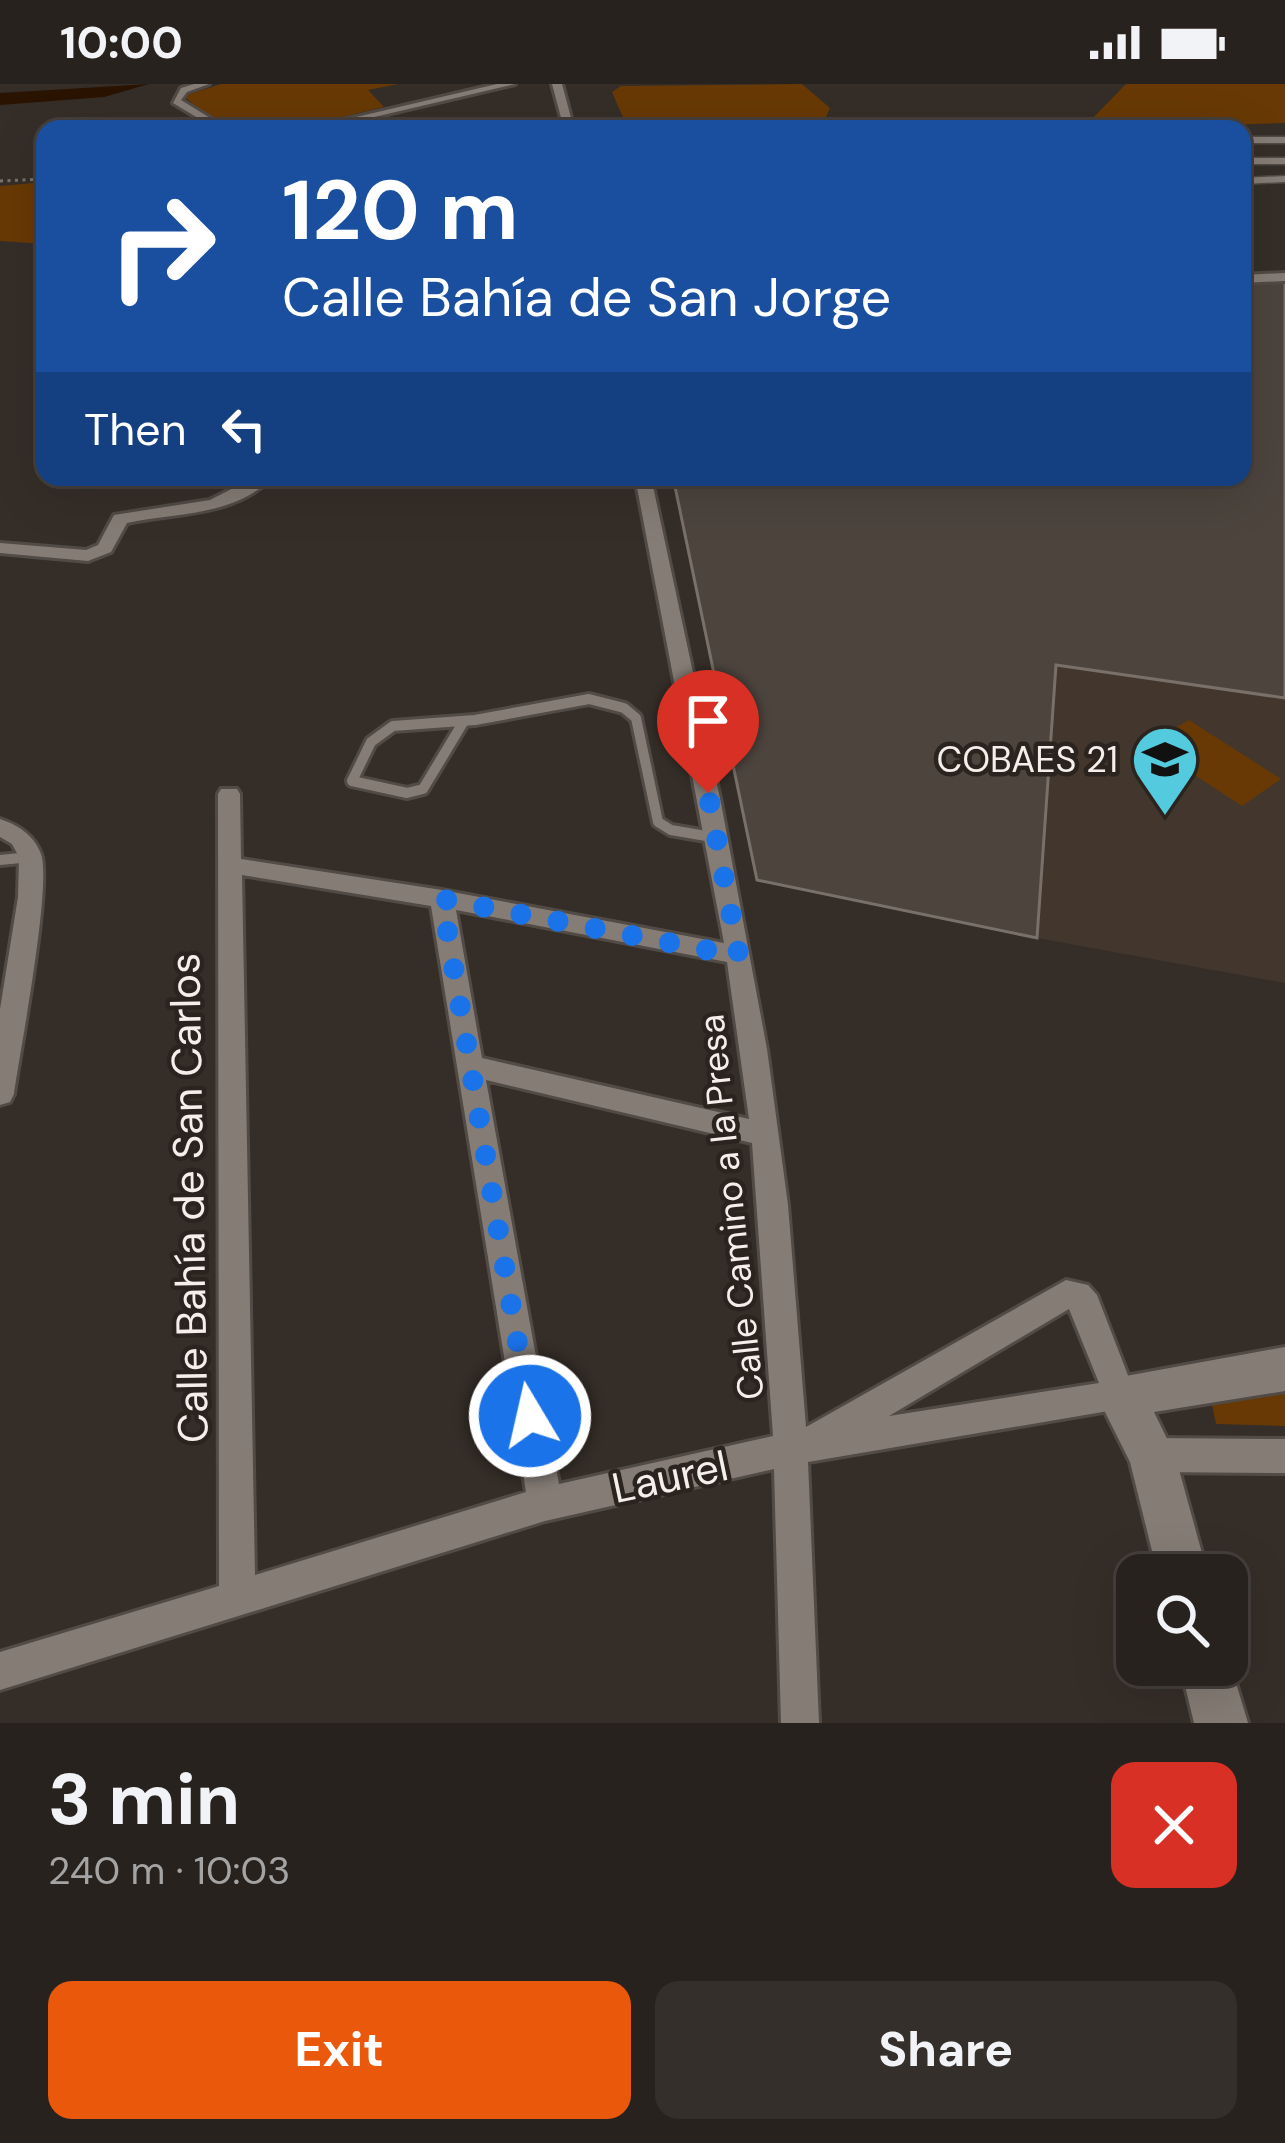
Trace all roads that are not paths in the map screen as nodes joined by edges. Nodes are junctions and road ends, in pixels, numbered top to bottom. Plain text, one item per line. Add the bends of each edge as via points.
1 (204, 84) edge
2 (510, 84) edge
3 (556, 84) edge
4 (209, 120) edge
5 (350, 120) edge
6 (566, 120) edge
7 (1251, 140) edge
8 (1285, 140) edge
9 (1285, 160) edge
10 (1251, 161) edge
11 (1285, 179) edge
12 (1251, 181) edge
13 (1285, 277) edge
14 (1251, 279) edge
15 (254, 486) edge
16 (645, 486) edge
17 (0, 548) edge
18 (464, 721) junction
19 (229, 794) dead end
20 (0, 827) edge
21 (718, 838) junction
22 (31, 857) junction
23 (0, 860) edge
24 (230, 865) junction
25 (442, 899) junction
26 (739, 956) junction
27 (8, 982) edge
28 (471, 1066) junction
29 (0, 1094) edge
30 (765, 1134) junction
31 (1285, 1369) edge
32 (1120, 1396) junction
33 (800, 1448) junction
34 (1152, 1455) junction
35 (1285, 1456) edge
36 (545, 1504) junction
37 (1178, 1554) edge
38 (237, 1601) junction
39 (0, 1671) edge
40 (1211, 1686) edge
41 (800, 1723) edge
42 (1221, 1723) edge

1 - 4 street via 176,101
2 - 5 street
3 - 6 street
7 - 8 lane
9 - 10 lane
11 - 12 lane
13 - 14 street
15 - 17 street via 214,506 116,520 105,548 88,556
16 - 21 street, Calle Camino a la Presa
18 - 18 lane via 423,789 352,782 385,730
18 - 21 lane via 590,699 624,708 636,718 658,822
19 - 24 street, Calle Bahía de San Carlos
20 - 22 street
21 - 26 street, Calle Camino a la Presa
22 - 23 lane
22 - 27 street via 30,897
24 - 25 street
24 - 38 street, Calle Bahía de San Carlos
25 - 26 street
25 - 28 street
26 - 30 street, Calle Camino a la Presa
27 - 29 street
28 - 30 street
28 - 36 street
30 - 33 street, Calle Camino a la Presa
31 - 32 street, Laurel
32 - 33 street, Laurel
32 - 33 street via 1086,1305 1066,1294
32 - 34 street
33 - 36 street, Laurel
33 - 41 street, Calle Camino a la Presa
34 - 35 street
34 - 37 street
36 - 38 street, Laurel
38 - 39 street, Laurel
40 - 42 street

